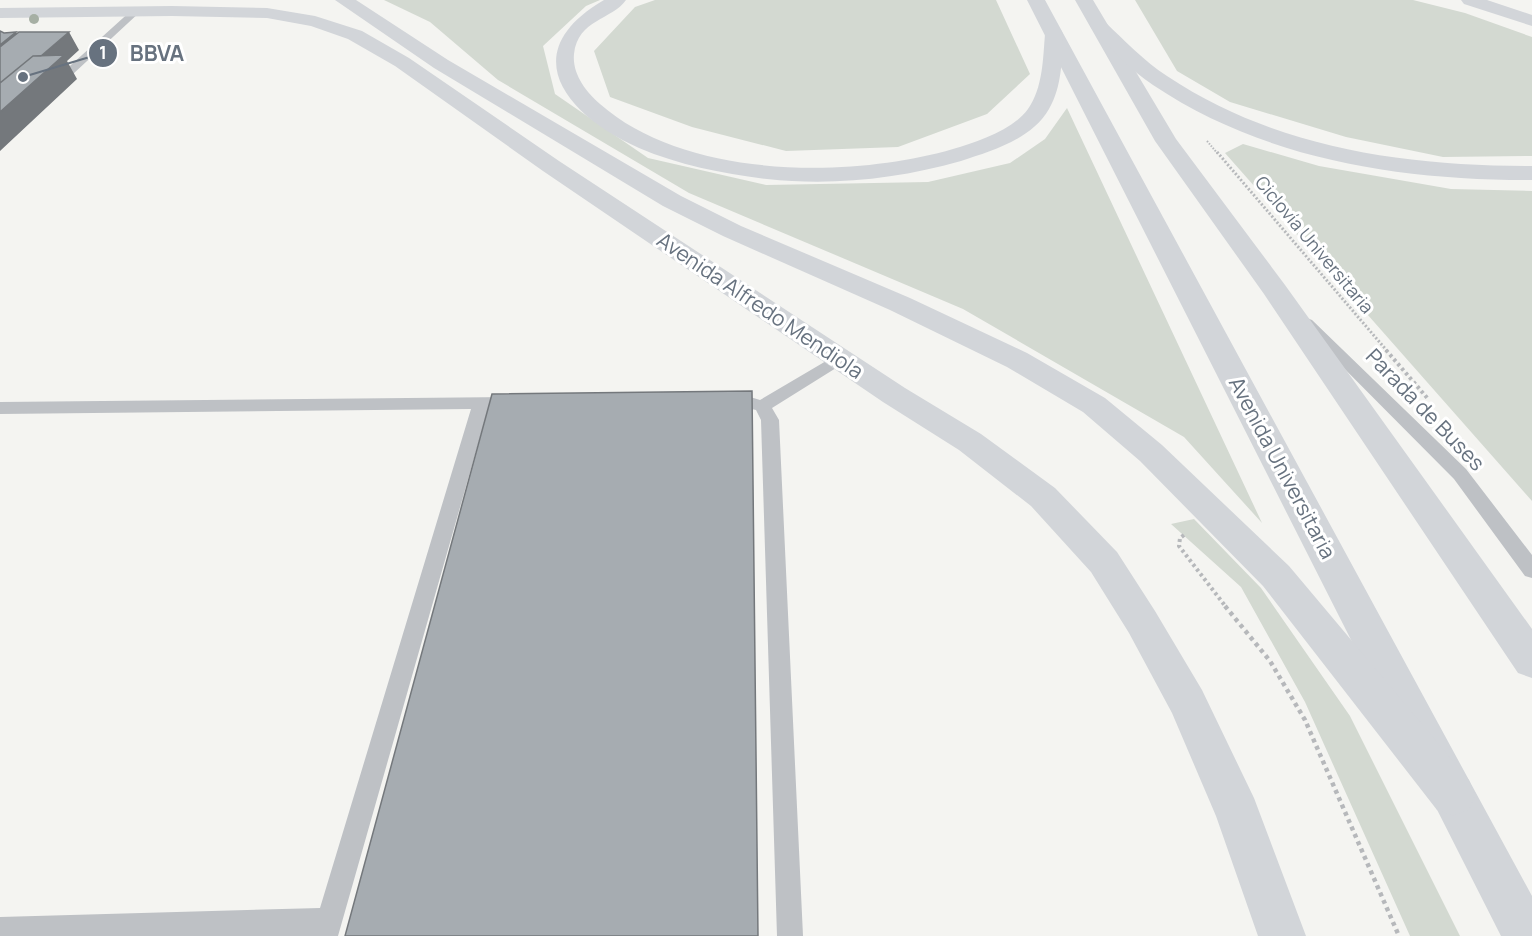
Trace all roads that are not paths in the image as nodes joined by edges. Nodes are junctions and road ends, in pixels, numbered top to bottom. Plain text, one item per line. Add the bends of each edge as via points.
1 (344, 0) edge
2 (617, 0) edge
3 (1036, 0) edge
4 (1084, 0) edge
5 (1470, 0) edge
6 (136, 12) junction
7 (0, 13) edge
8 (1532, 21) edge
9 (1099, 26) junction
10 (1054, 34) junction
11 (44, 95) edge
12 (1532, 173) edge
13 (1275, 291) junction
14 (838, 359) junction
15 (708, 401) edge
16 (481, 403) junction
17 (529, 403) edge
18 (762, 406) junction
19 (0, 408) edge
20 (1532, 570) edge
21 (1532, 660) edge
22 (1453, 795) junction
23 (327, 929) edge
24 (0, 930) edge
25 (790, 936) edge
26 (1282, 936) edge
27 (1527, 936) edge

1 - 22 main road via 441,64 672,201 1017,360 1094,405 1151,453 1276,576
2 - 10 main road via 589,17 570,37 564,58 567,75 585,103 613,126 649,144 708,162 770,172 838,174 888,170 944,160 981,148 1014,131 1038,111 1047,92
3 - 10 main road, Avenida Universitaria
4 - 9 main road
5 - 8 main road
6 - 7 main road, Avenida Alfredo Mendiola
6 - 11 lane
6 - 14 main road, Avenida Alfredo Mendiola via 276,14 315,21 355,35 402,62
9 - 12 main road via 1159,81 1219,116 1258,131 1309,147 1437,172
9 - 13 main road via 1166,141
10 - 22 main road, Avenida Universitaria
13 - 20 lane, Parada de Buses via 1460,474
13 - 21 main road
14 - 18 lane
14 - 26 main road, Avenida Alfredo Mendiola via 970,442 1034,490 1104,562 1188,703 1238,814
15 - 18 lane via 743,401
16 - 17 lane
16 - 19 lane
16 - 23 lane
18 - 25 lane via 770,420
22 - 27 main road, Avenida Universitaria
23 - 24 lane

